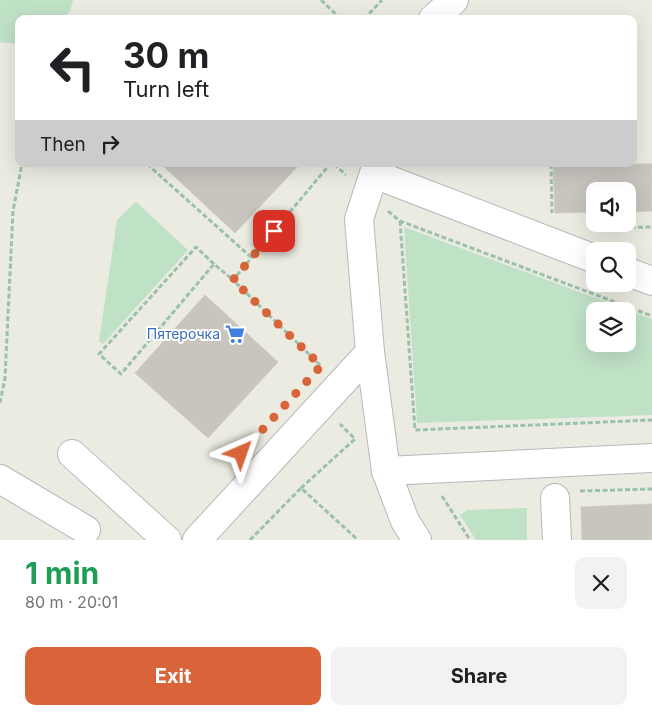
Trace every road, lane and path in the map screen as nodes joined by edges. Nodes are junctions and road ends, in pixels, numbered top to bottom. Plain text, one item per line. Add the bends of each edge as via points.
1 (321, 0) edge
2 (382, 0) edge
3 (454, 0) edge
4 (337, 15) edge
5 (368, 15) edge
6 (437, 15) edge
7 (21, 167) edge
8 (150, 167) edge
9 (328, 167) edge
10 (551, 167) edge
11 (376, 169) edge
12 (552, 219) dead end
13 (636, 227) edge
14 (652, 227) edge
15 (586, 255) edge
16 (252, 258) junction
17 (214, 264) junction
18 (636, 275) edge
19 (233, 280) junction
20 (652, 281) edge
21 (652, 316) edge
22 (370, 352) junction
23 (316, 372) dead end
24 (0, 403) edge
25 (652, 420) edge
26 (72, 454) dead end
27 (652, 458) edge
28 (386, 470) junction
29 (0, 480) edge
30 (442, 496) dead end
31 (555, 498) dead end
32 (86, 530) dead end
33 (167, 540) edge
34 (197, 540) edge
35 (250, 540) edge
36 (358, 540) edge
37 (418, 540) edge
38 (470, 540) edge
39 (557, 540) edge

1 - 4 path
2 - 5 path
3 - 6 lane
7 - 24 path via 13,211 5,378
8 - 16 path
9 - 16 path
10 - 12 path
11 - 15 lane
11 - 22 lane via 360,219
13 - 14 path
16 - 19 path
17 - 17 path via 196,247 100,354 121,374
17 - 19 path
18 - 20 lane
19 - 23 path via 321,366
21 - 25 path via 400,221 415,430
22 - 28 lane
22 - 34 lane
26 - 33 lane
27 - 28 lane
28 - 37 lane via 405,521
29 - 32 lane
30 - 38 path
31 - 39 lane
35 - 36 path via 301,488

